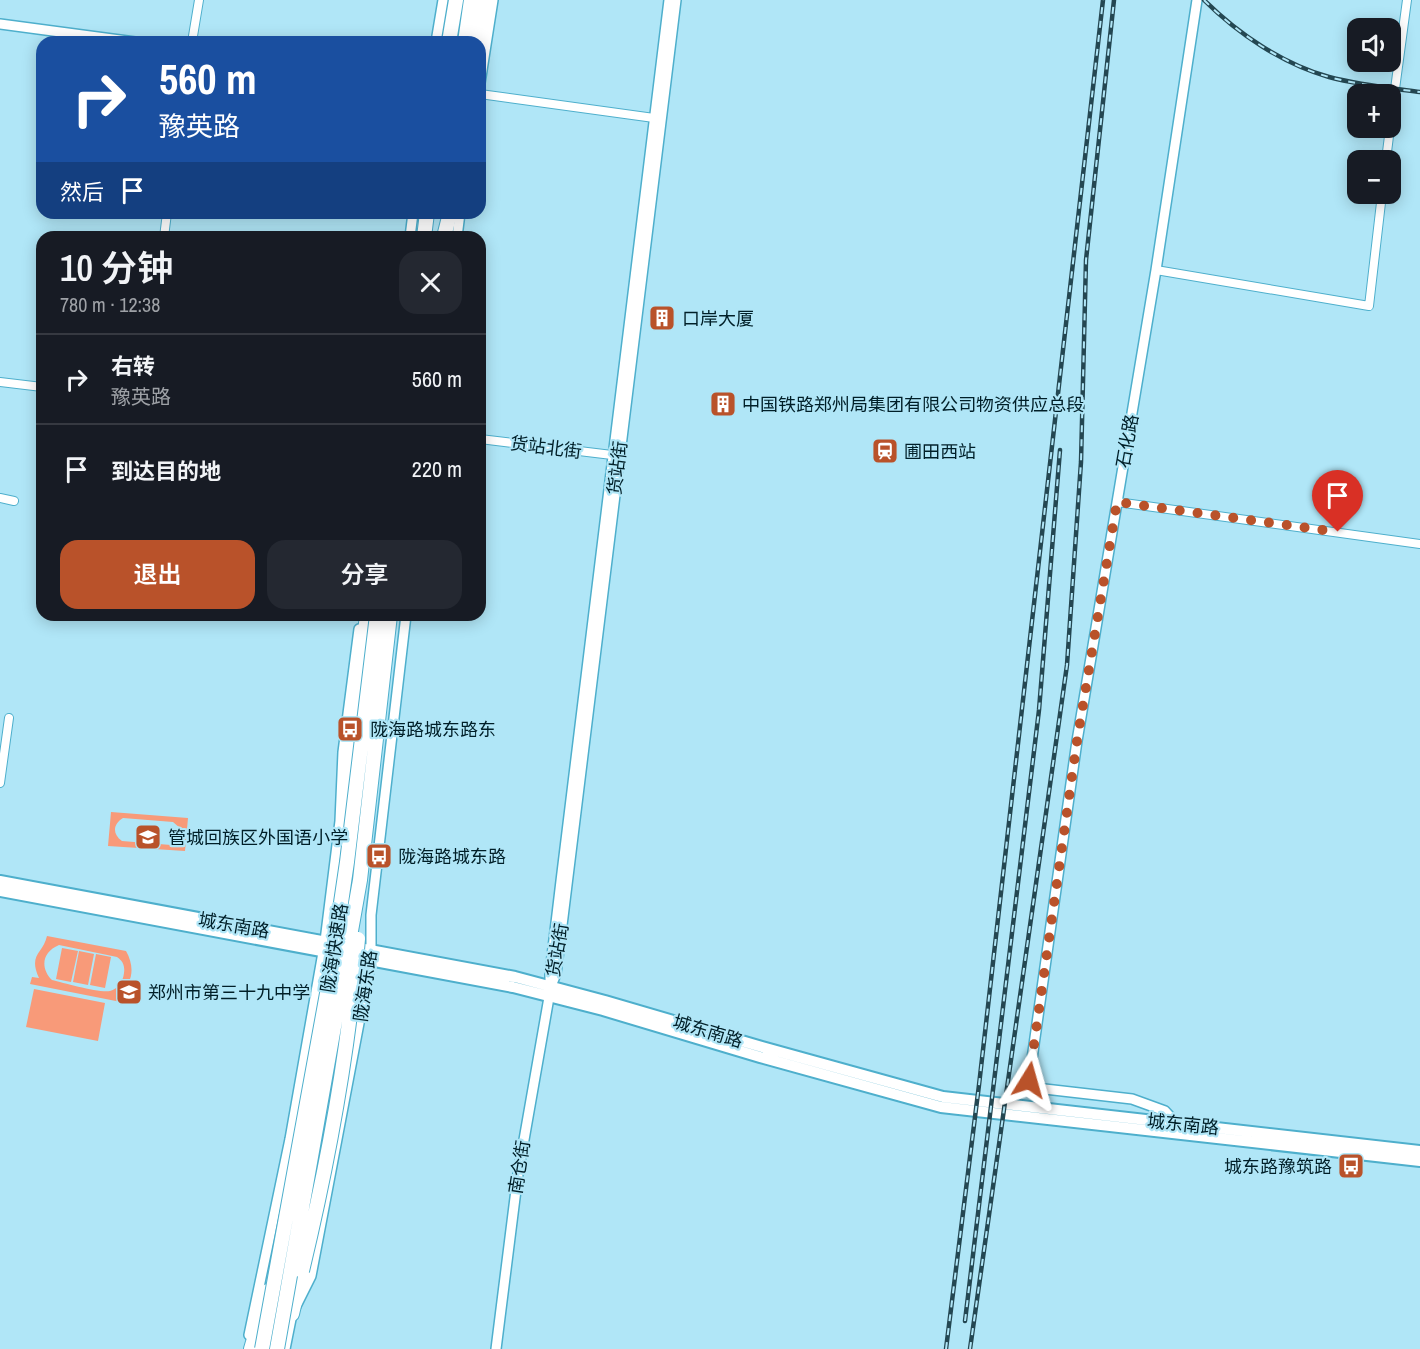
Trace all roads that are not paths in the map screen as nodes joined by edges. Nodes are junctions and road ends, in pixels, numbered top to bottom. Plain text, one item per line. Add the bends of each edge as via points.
1 (199, 0) edge
2 (443, 0) edge
3 (456, 0) edge
4 (471, 0) edge
5 (485, 0) edge
6 (493, 0) edge
7 (669, 0) edge
8 (676, 0) edge
9 (1197, 0) edge
10 (1407, 0) edge
11 (0, 24) edge
12 (90, 36) edge
13 (193, 36) edge
14 (437, 36) edge
15 (450, 36) edge
16 (466, 36) edge
17 (480, 36) edge
18 (486, 45) edge
19 (1396, 84) edge
20 (486, 95) edge
21 (654, 118) junction
22 (1381, 204) edge
23 (1156, 270) junction
24 (0, 382) edge
25 (36, 386) edge
26 (486, 440) edge
27 (612, 455) junction
28 (0, 498) edge
29 (14, 501) dead end
30 (1117, 502) junction
31 (1420, 544) edge
32 (359, 621) edge
33 (366, 621) edge
34 (376, 621) edge
35 (389, 621) edge
36 (405, 621) edge
37 (9, 718) dead end
38 (0, 783) edge
39 (366, 826) junction
40 (351, 834) junction
41 (0, 881) edge
42 (0, 891) edge
43 (323, 946) junction
44 (371, 955) junction
45 (550, 990) junction
46 (1177, 1124) junction
47 (1420, 1151) edge
48 (1420, 1161) edge
49 (279, 1258) junction
50 (292, 1314) junction
51 (246, 1349) edge
52 (251, 1349) edge
53 (262, 1349) edge
54 (277, 1349) edge
55 (285, 1349) edge
56 (496, 1349) edge

1 - 13 street
2 - 14 street
3 - 15 highway
4 - 16 highway
5 - 17 highway
6 - 18 street
7 - 21 street, 货站街
8 - 45 street, 货站街 via 556,974
9 - 23 street, 石化路
10 - 19 street
11 - 12 street
20 - 21 street
21 - 27 street, 货站街
22 - 23 street via 1369,306
23 - 30 street, 石化路
24 - 25 street
26 - 27 street, 货站北街
27 - 45 street, 货站街
28 - 29 street
30 - 31 street
30 - 46 street, 石化路 via 1077,741 1029,1080 1036,1088 1132,1098 1165,1111
32 - 43 street via 343,752 340,821
33 - 40 highway, bridge via 350,757 347,810
34 - 40 highway, 陇海快速路, bridge
35 - 39 highway, 陇海快速路, bridge
36 - 44 street, 陇海东路 via 370,915
37 - 38 street
39 - 50 highway, bridge via 365,882 354,987 320,1194
39 - 54 highway, 陇海快速路, bridge via 351,936
40 - 49 highway, 陇海快速路, bridge via 330,977
41 - 43 main road, 城东南路
42 - 43 main road, 城东南路
43 - 44 main road, 城东南路
43 - 51 street via 290,1139
44 - 45 main road, 城东南路 via 486,971
44 - 50 street, 陇海东路 via 311,1276
45 - 46 main road, 城东南路 via 943,1097
45 - 48 main road, 城东南路 via 760,1057 941,1107
45 - 56 street, 南仓街 via 518,1174
46 - 47 main road, 城东南路
49 - 52 highway, bridge
49 - 53 highway, 陇海快速路, bridge
50 - 55 street, 陇海东路

